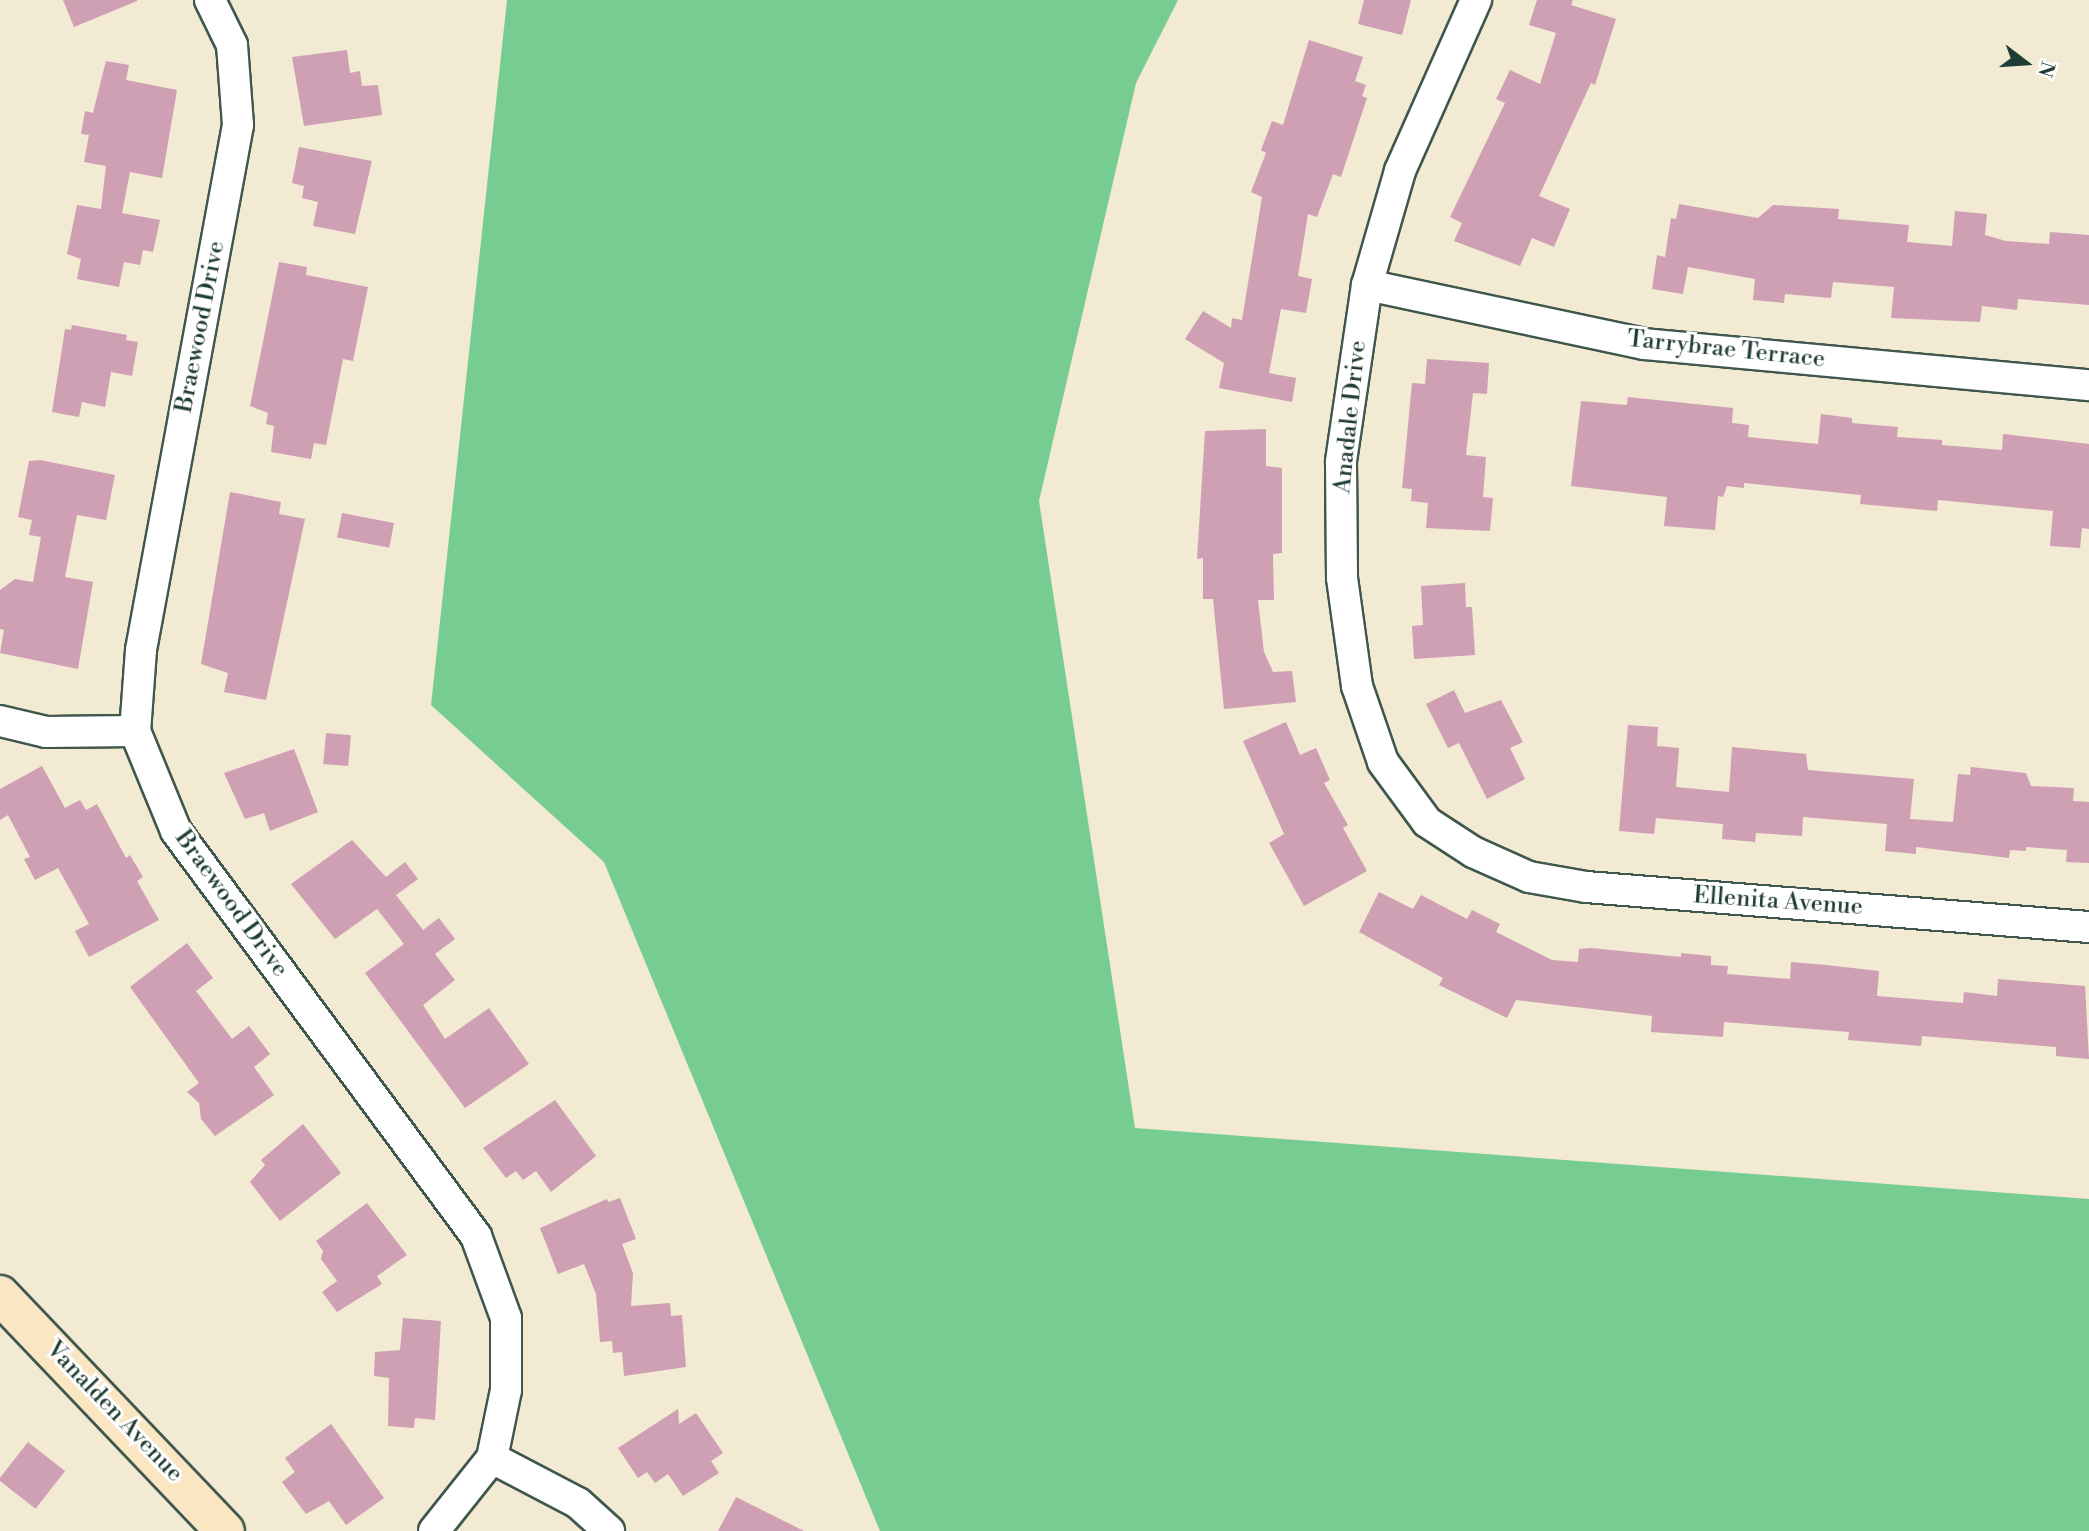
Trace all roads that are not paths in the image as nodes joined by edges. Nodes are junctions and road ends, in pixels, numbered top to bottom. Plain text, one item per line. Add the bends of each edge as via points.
1 (210, 0) edge
2 (1476, 0) edge
3 (1367, 285) junction
4 (2089, 385) edge
5 (0, 721) edge
6 (135, 731) junction
7 (1474, 852) joint
8 (2089, 927) edge
9 (0, 1295) edge
10 (492, 1458) junction
11 (225, 1531) edge
12 (434, 1531) edge
13 (609, 1531) edge

1 - 6 street, Braewood Drive via 232,45 238,125 141,650
2 - 3 street, Anadale Drive via 1400,171
3 - 4 street, Tarrybrae Terrace via 1644,344
3 - 7 street, Anadale Drive via 1341,462 1342,578 1357,686 1384,762 1427,822
5 - 6 street via 46,732
6 - 10 street, Braewood Drive via 176,831 476,1236 506,1318 506,1390
7 - 8 street, Ellenita Avenue via 1529,877 1586,887
9 - 11 main road, Vanalden Avenue
10 - 12 street, Braewood Drive
10 - 13 street via 578,1503

